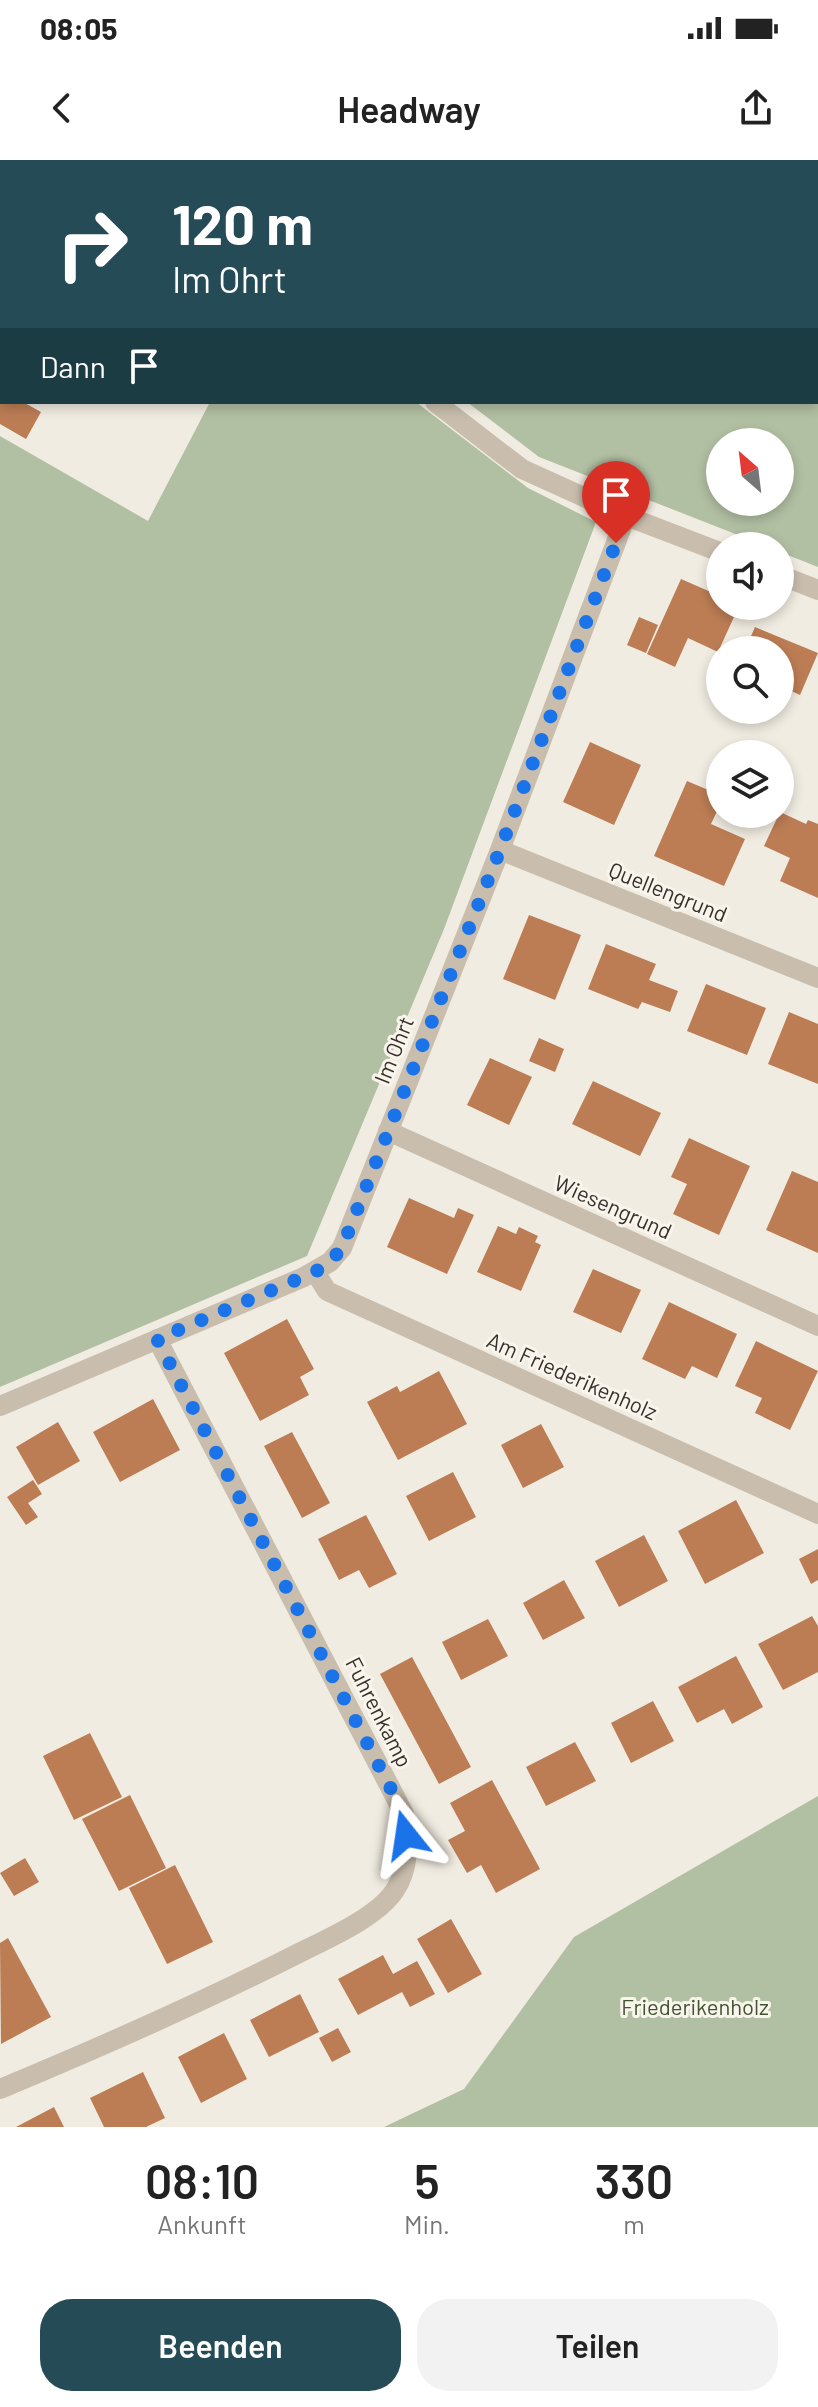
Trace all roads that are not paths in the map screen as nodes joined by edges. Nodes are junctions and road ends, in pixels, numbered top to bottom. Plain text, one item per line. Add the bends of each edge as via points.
1 (438, 404) edge
2 (626, 516) junction
3 (706, 547) edge
4 (794, 581) edge
5 (818, 590) edge
6 (500, 850) junction
7 (818, 978) edge
8 (388, 1131) junction
9 (315, 1272) junction
10 (818, 1326) edge
11 (157, 1339) junction
12 (0, 1406) edge
13 (818, 1514) edge
14 (0, 2089) edge

1 - 2 street via 522,469
2 - 3 street
2 - 6 street, Im Ohrt
4 - 5 street
6 - 7 street, Quellengrund
6 - 8 street, Im Ohrt
8 - 9 street, Im Ohrt via 342,1248
8 - 10 street, Wiesengrund
9 - 11 street, Im Ohrt
9 - 13 street, Am Friederikenholz via 327,1291
11 - 12 street, Im Ohrt
11 - 14 street, Fuhrenkamp via 404,1814 408,1857 395,1891 359,1922 254,1976

